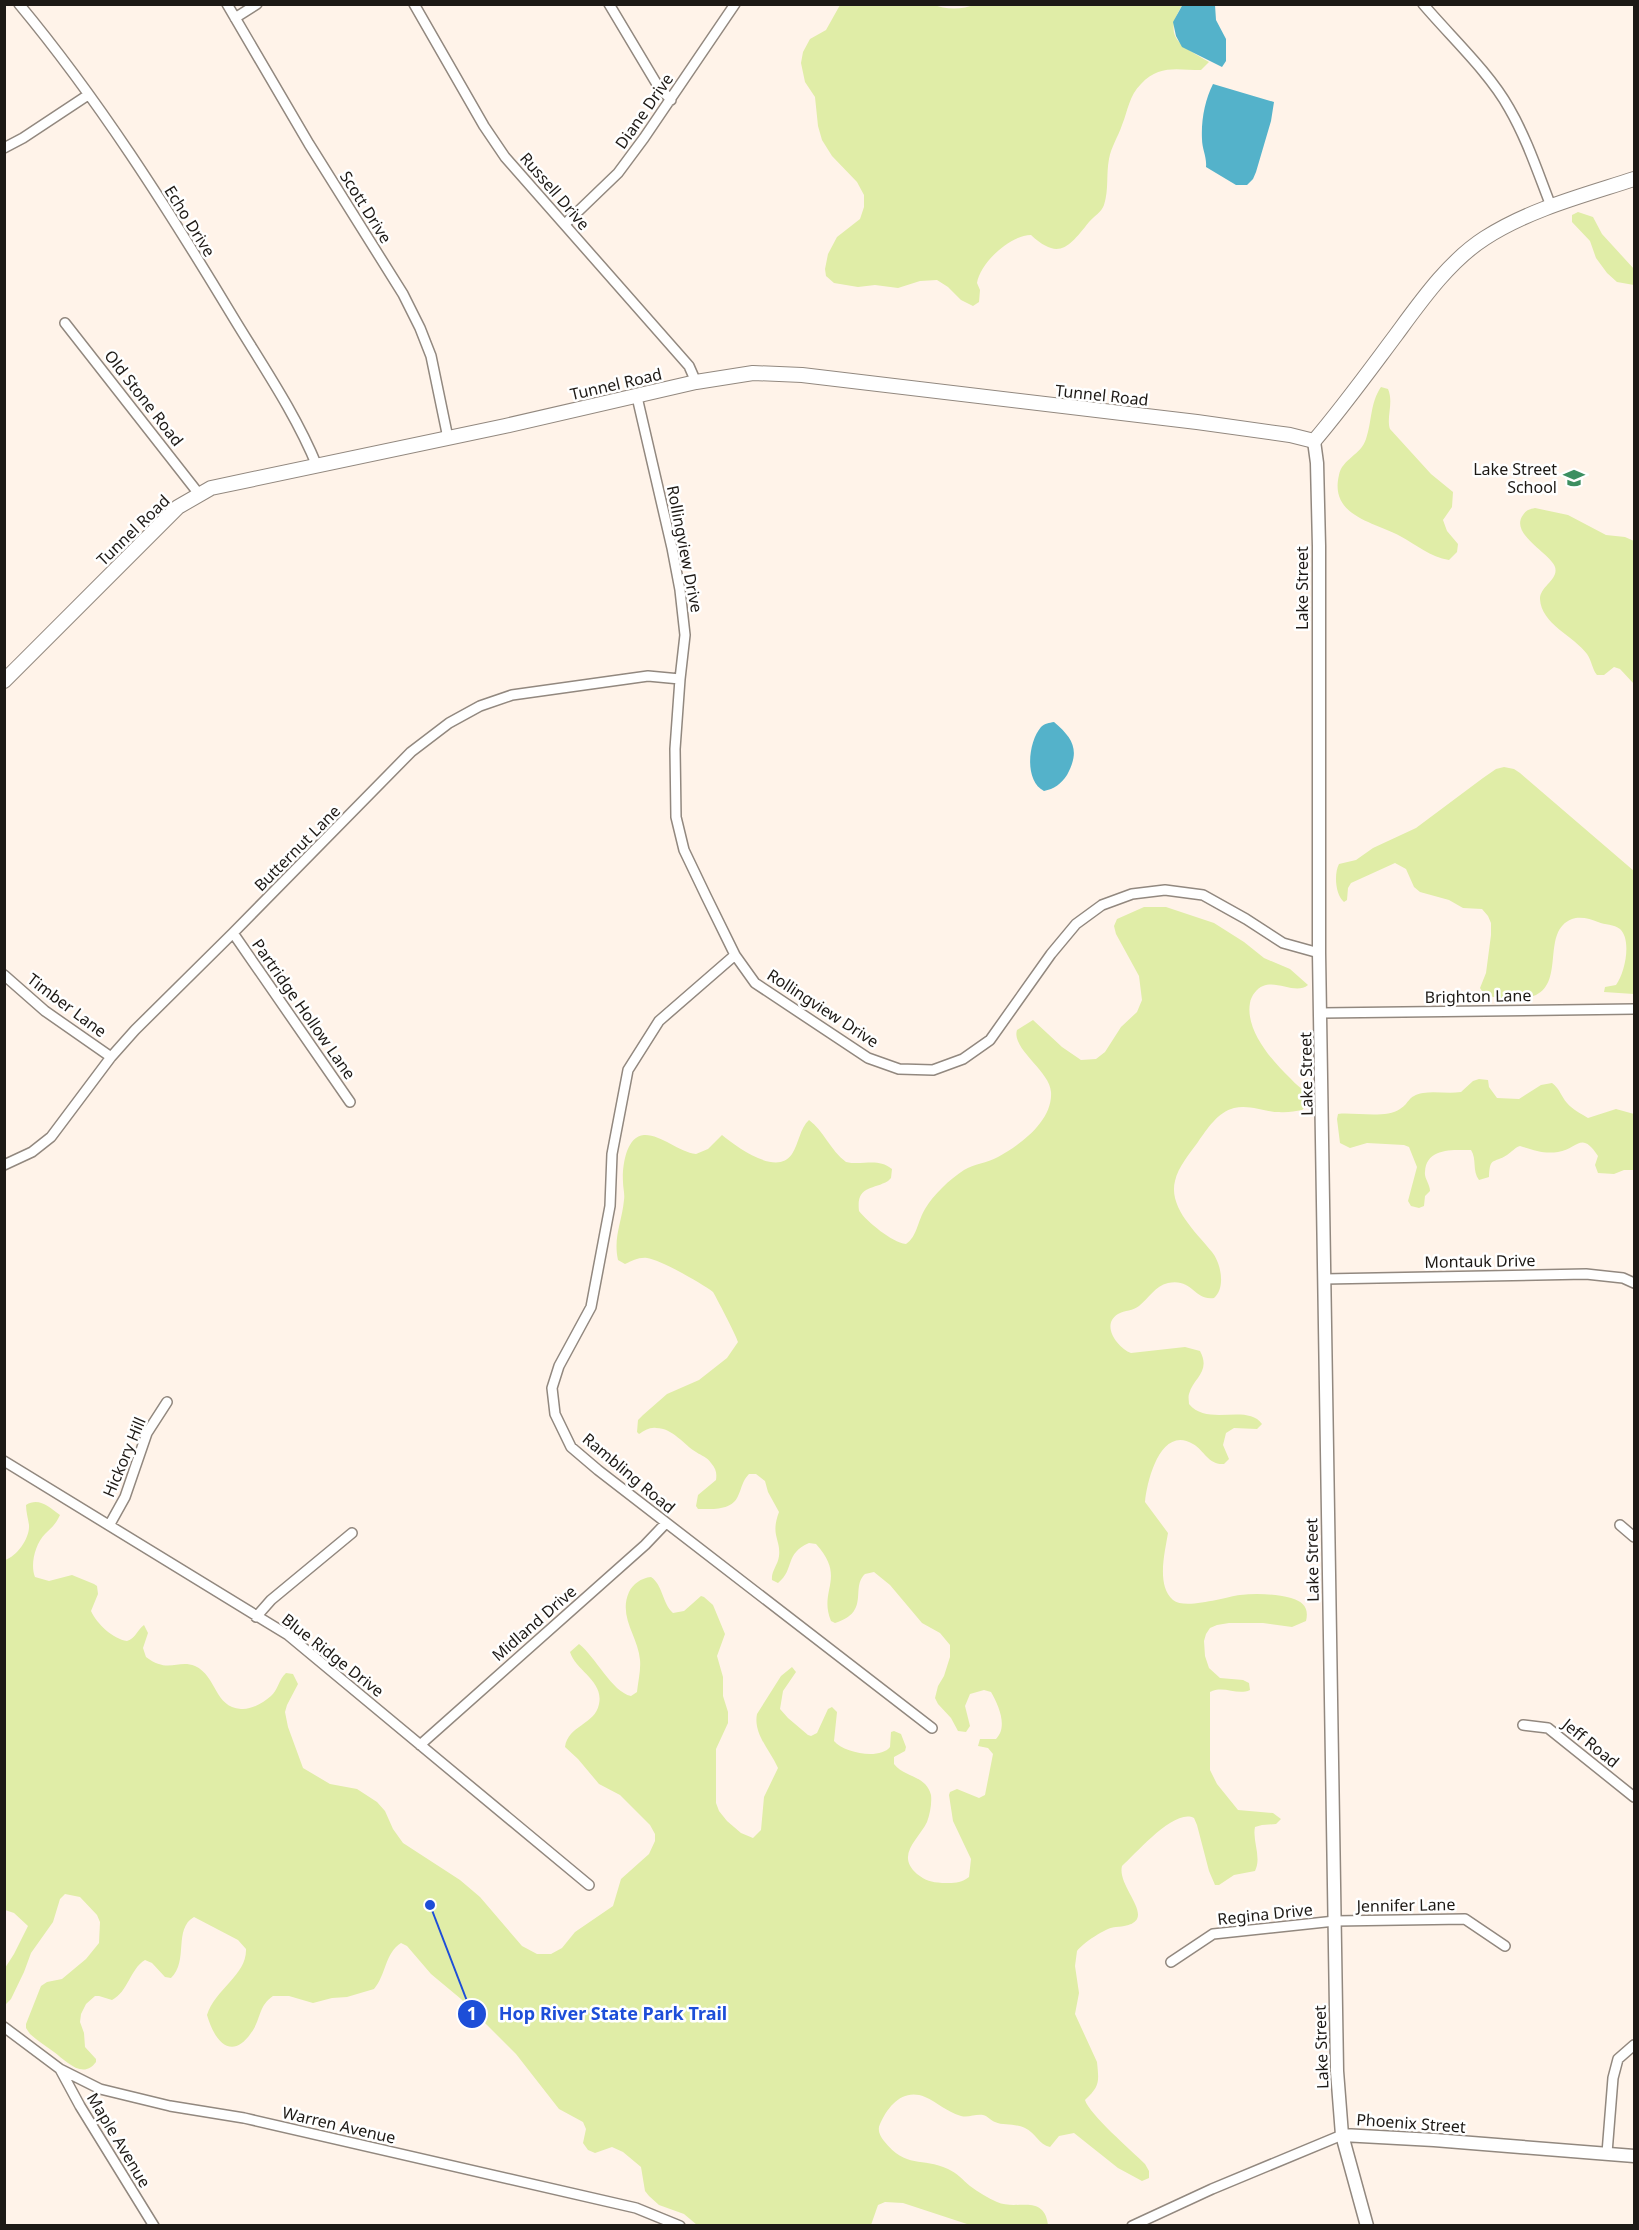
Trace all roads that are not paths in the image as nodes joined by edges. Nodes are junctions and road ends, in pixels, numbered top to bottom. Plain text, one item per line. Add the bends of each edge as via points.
1 (19, 4) edge
2 (227, 4) edge
3 (257, 4) edge
4 (414, 4) edge
5 (609, 4) edge
6 (735, 4) edge
7 (1423, 4) edge
8 (235, 18) junction
9 (88, 95) junction
10 (671, 100) junction
11 (4, 148) edge
12 (1635, 179) edge
13 (1551, 206) junction
14 (565, 224) junction
15 (65, 323) dead end
16 (696, 382) junction
17 (637, 397) junction
18 (448, 438) junction
19 (1314, 441) junction
20 (317, 466) junction
21 (199, 494) junction
22 (680, 679) junction
23 (4, 681) edge
24 (233, 933) junction
25 (1319, 953) junction
26 (735, 955) junction
27 (4, 975) edge
28 (1635, 1009) edge
29 (1322, 1013) junction
30 (111, 1057) junction
31 (350, 1102) dead end
32 (4, 1165) edge
33 (1324, 1279) junction
34 (1635, 1283) edge
35 (167, 1402) dead end
36 (4, 1461) edge
37 (666, 1523) junction
38 (110, 1524) junction
39 (1620, 1525) dead end
40 (352, 1533) dead end
41 (1635, 1537) edge
42 (256, 1617) junction
43 (1523, 1725) dead end
44 (932, 1728) dead end
45 (420, 1745) junction
46 (1635, 1797) edge
47 (589, 1885) dead end
48 (1335, 1921) junction
49 (1505, 1946) dead end
50 (1171, 1962) dead end
51 (4, 2026) edge
52 (1635, 2045) edge
53 (60, 2069) junction
54 (1342, 2135) junction
55 (1607, 2153) junction
56 (1635, 2156) edge
57 (154, 2226) edge
58 (680, 2226) edge
59 (1132, 2226) edge
60 (1367, 2226) edge

1 - 9 street, Echo Drive
2 - 8 street, Scott Drive
3 - 8 street
4 - 14 street, Russell Drive via 505,157
5 - 10 street via 657,86
6 - 10 street, Diane Drive
7 - 13 street via 1508,106
8 - 18 street, Scott Drive via 403,294 431,356
9 - 11 street
9 - 20 street, Echo Drive via 218,292 304,435
10 - 14 street, Diane Drive via 618,173
12 - 13 main road
13 - 19 main road via 1483,239 1455,264 1417,306
14 - 16 street, Russell Drive via 688,366
15 - 21 street, Old Stone Road
16 - 17 main road, Tunnel Road
16 - 19 main road, Tunnel Road via 753,373 802,375 1197,422
17 - 18 main road, Tunnel Road
17 - 22 street, Rollingview Drive via 680,590 685,635
18 - 20 main road, Tunnel Road
19 - 25 street, Lake Street via 1319,546
20 - 21 main road, Tunnel Road via 211,488
21 - 23 main road, Tunnel Road via 178,507
22 - 24 street, Butternut Lane via 648,676 512,694 449,723 411,752
22 - 26 street, Rollingview Drive via 676,817 684,850
24 - 30 street, Butternut Lane
24 - 31 street, Partridge Hollow Lane
25 - 26 street, Rollingview Drive via 1283,944 1203,895 1165,890 1132,894 1102,905 1076,924 990,1040 963,1059 933,1070 899,1069 868,1058 755,983
25 - 29 street, Lake Street
26 - 37 street, Rambling Road via 659,1021 628,1070 612,1154 610,1206 591,1307 559,1366 552,1388 555,1414 571,1447
27 - 30 street, Timber Lane via 45,1011
28 - 29 street, Brighton Lane
29 - 33 street, Lake Street
30 - 32 street, Butternut Lane via 51,1137 32,1152
33 - 34 street, Montauk Drive via 1586,1274
33 - 48 street, Lake Street
35 - 38 street, Hickory Hill via 147,1433
36 - 38 street, Blue Ridge Drive
37 - 44 street, Rambling Road
37 - 45 street, Midland Drive
38 - 42 street, Blue Ridge Drive
39 - 41 street
40 - 42 street
42 - 45 street, Blue Ridge Drive via 288,1635
43 - 46 street, Jeff Road via 1548,1728
45 - 47 street, Blue Ridge Drive
48 - 49 street, Jennifer Lane via 1465,1919
48 - 50 street, Regina Drive via 1213,1934
48 - 54 street, Lake Street via 1336,2071
51 - 53 street, Warren Avenue
52 - 55 street via 1618,2059 1613,2078
53 - 57 street, Maple Avenue
53 - 58 street, Warren Avenue via 100,2089 134,2098 244,2118 636,2208
54 - 55 street, Phoenix Street
54 - 59 street, Phoenix Street
54 - 60 street, Lake Street
55 - 56 street, Phoenix Street

